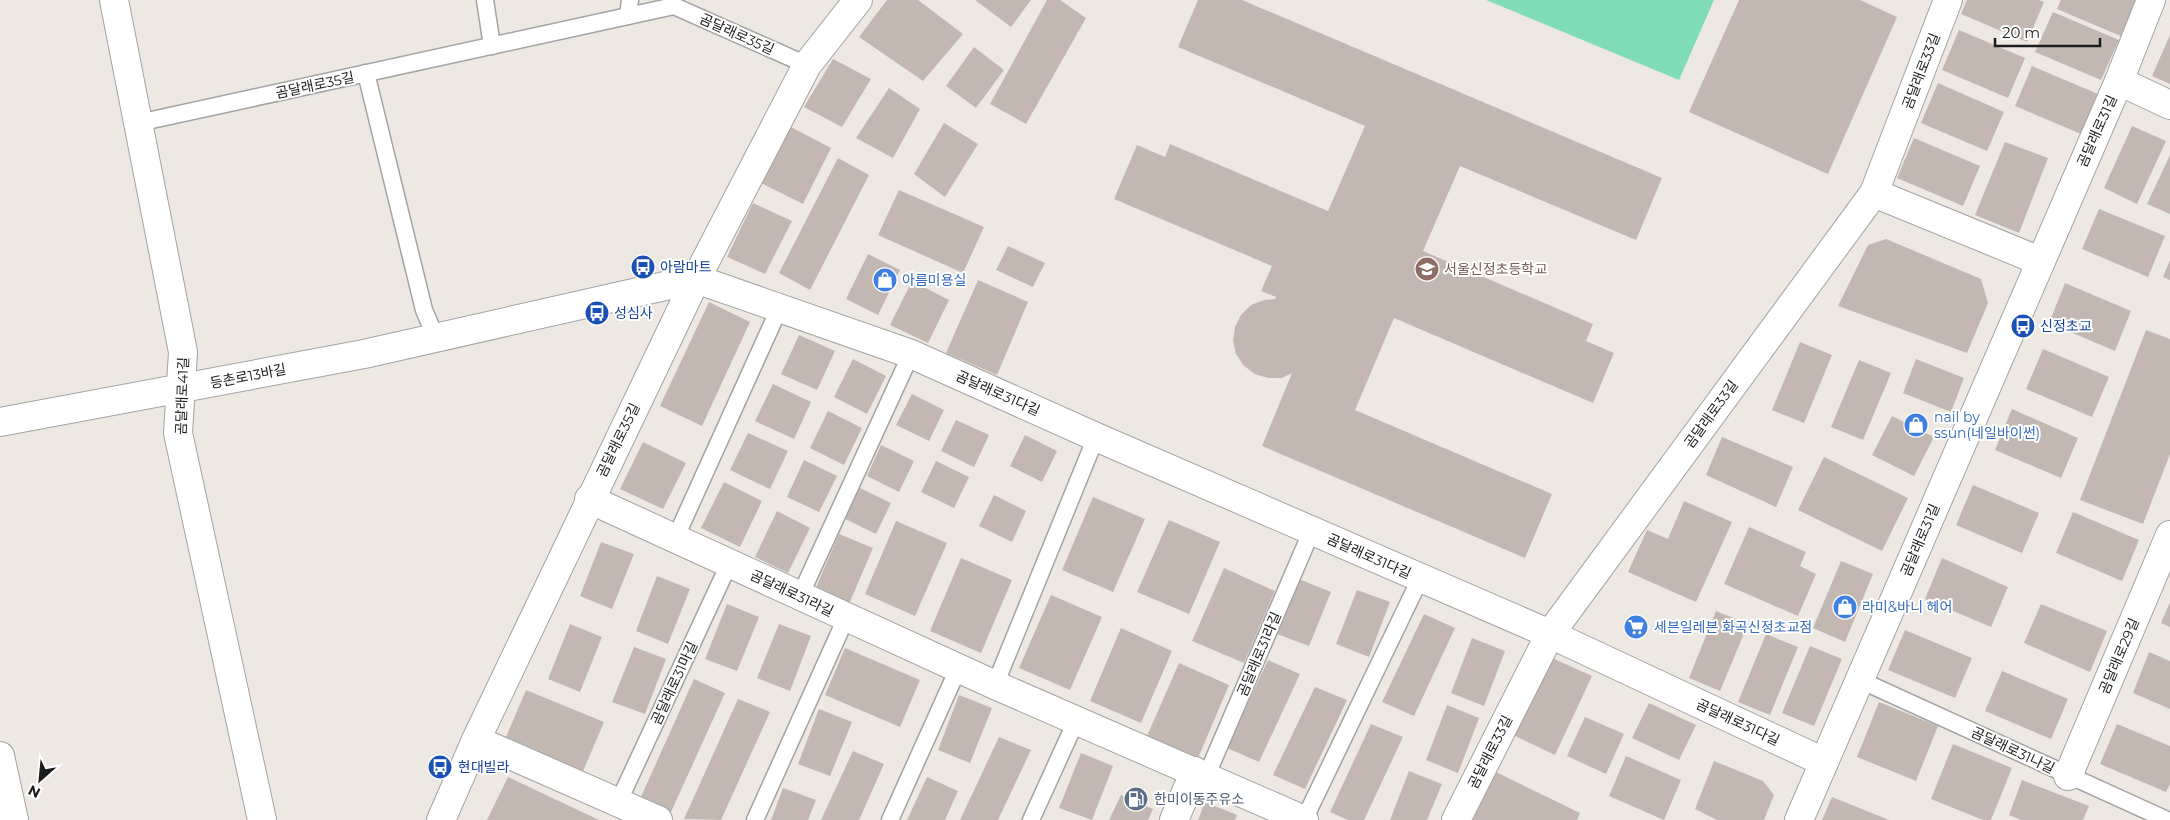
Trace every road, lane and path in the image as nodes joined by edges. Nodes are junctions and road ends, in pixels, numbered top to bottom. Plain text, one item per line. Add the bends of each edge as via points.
1 (114, 0) edge
2 (485, 0) edge
3 (858, 0) edge
4 (1948, 0) edge
5 (2151, 0) edge
6 (629, 8) edge
7 (492, 46) junction
8 (807, 65) junction
9 (366, 73) junction
10 (2119, 81) junction
11 (2170, 105) edge
12 (138, 123) junction
13 (1874, 193) junction
14 (2040, 261) junction
15 (696, 279) junction
16 (778, 309) junction
17 (436, 338) junction
18 (912, 354) junction
19 (180, 389) junction
20 (0, 422) edge
21 (1096, 437) junction
22 (589, 499) junction
23 (1312, 530) junction
24 (2170, 535) edge
25 (675, 539) junction
26 (729, 564) junction
27 (1420, 579) junction
28 (800, 596) junction
29 (846, 618) junction
30 (1550, 634) junction
31 (958, 669) junction
32 (1860, 680) junction
33 (995, 685) junction
34 (1076, 721) junction
35 (476, 740) junction
36 (0, 756) edge
37 (1824, 762) junction
38 (1200, 774) junction
39 (2068, 776) junction
40 (618, 803) junction
41 (14, 820) edge
42 (262, 820) edge
43 (441, 820) edge
44 (658, 820) edge
45 (755, 820) edge
46 (890, 820) edge
47 (1031, 820) edge
48 (1174, 820) edge
49 (1304, 820) edge
50 (1456, 820) edge
51 (1800, 820) edge
52 (2166, 820) edge

1 - 12 street, 곰달래로41길
2 - 7 lane
3 - 8 street, 곰달래로35길
4 - 13 street, 곰달래로33길
5 - 10 street, 곰달래로31길
6 - 7 lane, 곰달래로35길
6 - 8 lane, 곰달래로35길 via 674,6
7 - 9 lane, 곰달래로35길
8 - 15 street, 곰달래로35길
9 - 12 lane, 곰달래로35길
9 - 17 lane via 424,310
10 - 11 street
10 - 14 street, 곰달래로31길
12 - 19 street, 곰달래로41길 via 183,352
13 - 14 street
13 - 30 street, 곰달래로33길
14 - 32 street, 곰달래로31길
15 - 16 street, 곰달래로31다길
15 - 17 street, 등촌로13바길
15 - 22 street, 곰달래로35길
16 - 18 street, 곰달래로31다길
16 - 25 lane
17 - 19 street, 등촌로13바길
18 - 21 street, 곰달래로31다길
18 - 28 lane
19 - 20 street, 등촌로13바길
19 - 42 street, 곰달래로41길 via 178,433
21 - 23 street, 곰달래로31다길
21 - 33 lane
22 - 25 street, 곰달래로31라길
22 - 35 street, 곰달래로35길
23 - 27 street, 곰달래로31다길
23 - 38 lane, 곰달래로31라길
24 - 39 street, 곰달래로29길
25 - 26 street, 곰달래로31라길
26 - 28 street, 곰달래로31라길
26 - 40 lane, 곰달래로31마길
27 - 30 street, 곰달래로31다길
27 - 49 lane, 곰달래로31라길
28 - 29 street, 곰달래로31라길
29 - 31 street, 곰달래로31라길
29 - 45 lane
30 - 37 street, 곰달래로31다길
30 - 50 street, 곰달래로33길
31 - 33 street, 곰달래로31라길
31 - 46 lane
32 - 37 street, 곰달래로31길
32 - 39 lane, 곰달래로31나길
33 - 34 street, 곰달래로31라길
34 - 38 street, 곰달래로31라길
34 - 47 lane
35 - 40 street
35 - 43 street, 곰달래로35길
36 - 41 street
37 - 51 street, 곰달래로31길
38 - 48 street
38 - 49 street, 곰달래로31라길
39 - 52 lane, 곰달래로31나길
40 - 44 street

